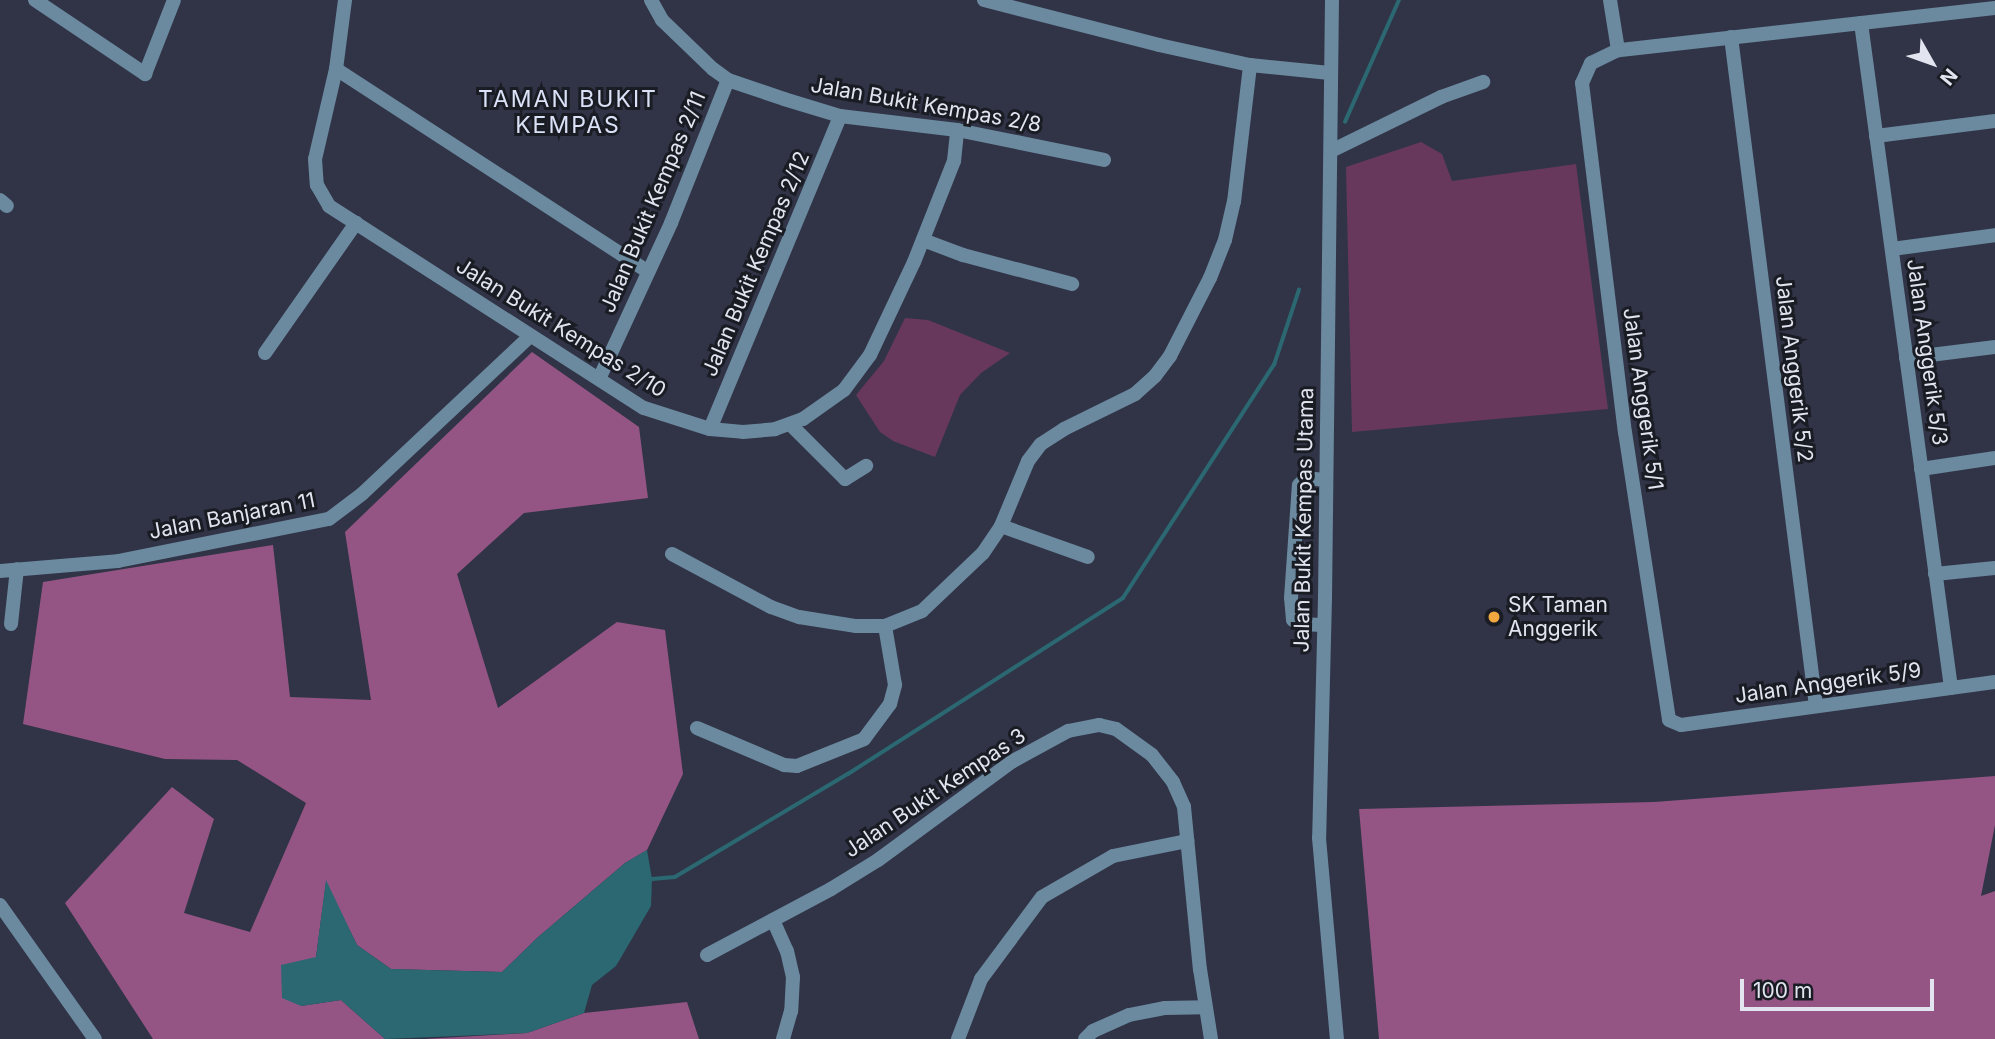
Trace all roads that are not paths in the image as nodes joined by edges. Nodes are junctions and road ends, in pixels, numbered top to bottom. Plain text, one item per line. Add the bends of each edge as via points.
1 (35, 0) edge
2 (174, 0) edge
3 (345, 0) edge
4 (651, 0) edge
5 (984, 0) edge
6 (1332, 0) edge
7 (1610, 0) edge
8 (1995, 8) edge
9 (1861, 23) junction
10 (1731, 37) junction
11 (1618, 50) junction
12 (1250, 65) junction
13 (336, 69) junction
14 (1330, 73) junction
15 (728, 80) junction
16 (1483, 82) dead end
17 (840, 116) junction
18 (1995, 121) edge
19 (957, 130) junction
20 (1877, 136) junction
21 (1331, 151) junction
22 (1104, 160) dead end
23 (356, 223) junction
24 (1995, 235) edge
25 (923, 240) junction
26 (1892, 249) junction
27 (648, 272) junction
28 (1072, 284) dead end
29 (529, 337) junction
30 (1995, 347) edge
31 (265, 353) dead end
32 (1906, 358) junction
33 (599, 379) junction
34 (790, 424) junction
35 (710, 429) junction
36 (1995, 458) edge
37 (866, 466) dead end
38 (1921, 469) junction
39 (1325, 480) junction
40 (1001, 526) junction
41 (672, 554) dead end
42 (1088, 557) dead end
43 (1995, 568) edge
44 (17, 569) junction
45 (0, 571) edge
46 (1936, 574) junction
47 (11, 624) dead end
48 (1324, 625) junction
49 (885, 626) junction
50 (1995, 682) edge
51 (1951, 688) junction
52 (1816, 706) junction
53 (1669, 720) joint
54 (696, 728) dead end
55 (1187, 841) junction
56 (0, 905) edge
57 (773, 920) junction
58 (706, 955) dead end
59 (1204, 1007) junction
60 (95, 1039) edge
61 (783, 1039) edge
62 (958, 1039) edge
63 (1085, 1039) edge
64 (1211, 1039) edge
65 (1337, 1039) edge

1 - 2 street via 145,74
3 - 13 street
4 - 15 street, Jalan Bukit Kempas 2/8 via 662,20
5 - 12 street
6 - 14 street, Jalan Bukit Kempas Utama
7 - 11 street
8 - 9 street
9 - 10 street
9 - 20 street, Jalan Anggerik 5/3
10 - 11 street
10 - 52 street, Jalan Anggerik 5/2
11 - 53 street, Jalan Anggerik 5/1 via 1591,63 1582,83 1625,432
12 - 14 street
12 - 40 street via 1234,202 1225,240 1170,356 1135,394 1041,444 1028,461
13 - 23 street, Jalan Bukit Kempas 2/10 via 315,159 317,185 329,206
13 - 27 street
14 - 21 street, Jalan Bukit Kempas Utama
15 - 17 street, Jalan Bukit Kempas 2/8
15 - 27 street, Jalan Bukit Kempas 2/11
16 - 21 street via 1441,97
17 - 19 street, Jalan Bukit Kempas 2/8
17 - 35 street, Jalan Bukit Kempas 2/12
18 - 20 street
19 - 22 street, Jalan Bukit Kempas 2/8
19 - 25 street, Jalan Bukit Kempas 2/10 via 954,161
20 - 26 street, Jalan Anggerik 5/3
21 - 39 street, Jalan Bukit Kempas Utama
23 - 29 street, Jalan Bukit Kempas 2/10
23 - 31 street
24 - 26 street
25 - 28 street
25 - 34 street, Jalan Bukit Kempas 2/10 via 870,355 844,390
26 - 32 street, Jalan Anggerik 5/3
27 - 33 street, Jalan Bukit Kempas 2/11
29 - 33 street, Jalan Bukit Kempas 2/10
29 - 44 street, Jalan Banjaran 11 via 362,494 329,519 118,561
30 - 32 street
32 - 38 street, Jalan Anggerik 5/3
33 - 35 street, Jalan Bukit Kempas 2/10 via 650,411
34 - 35 street, Jalan Bukit Kempas 2/10 via 743,432
34 - 37 street via 845,479
36 - 38 street
38 - 46 street, Jalan Anggerik 5/3
39 - 48 street, Jalan Bukit Kempas Utama
39 - 48 street via 1306,478 1299,485 1291,598 1293,620
40 - 42 street
40 - 49 street via 954,584 922,611
41 - 49 street via 799,617
43 - 46 street
44 - 45 street, Jalan Banjaran 11
44 - 47 street
46 - 51 street, Jalan Anggerik 5/3
48 - 65 street, Jalan Bukit Kempas Utama via 1319,838
49 - 54 street via 895,685 890,704 864,739 797,766 784,765
50 - 51 street, Jalan Anggerik 5/9
51 - 52 street, Jalan Anggerik 5/9
52 - 53 street, Jalan Anggerik 5/9 via 1681,725
55 - 57 street, Jalan Bukit Kempas 3 via 1184,807 1173,782 1152,755 1116,729 1099,725 1068,731 1013,761 878,860
55 - 59 street, Jalan Bukit Kempas 3
55 - 62 street via 1113,856 1042,897 981,979
56 - 60 street
57 - 58 street, Jalan Bukit Kempas 3
57 - 61 street via 793,977
59 - 63 street via 1129,1015
59 - 64 street, Jalan Bukit Kempas 3

